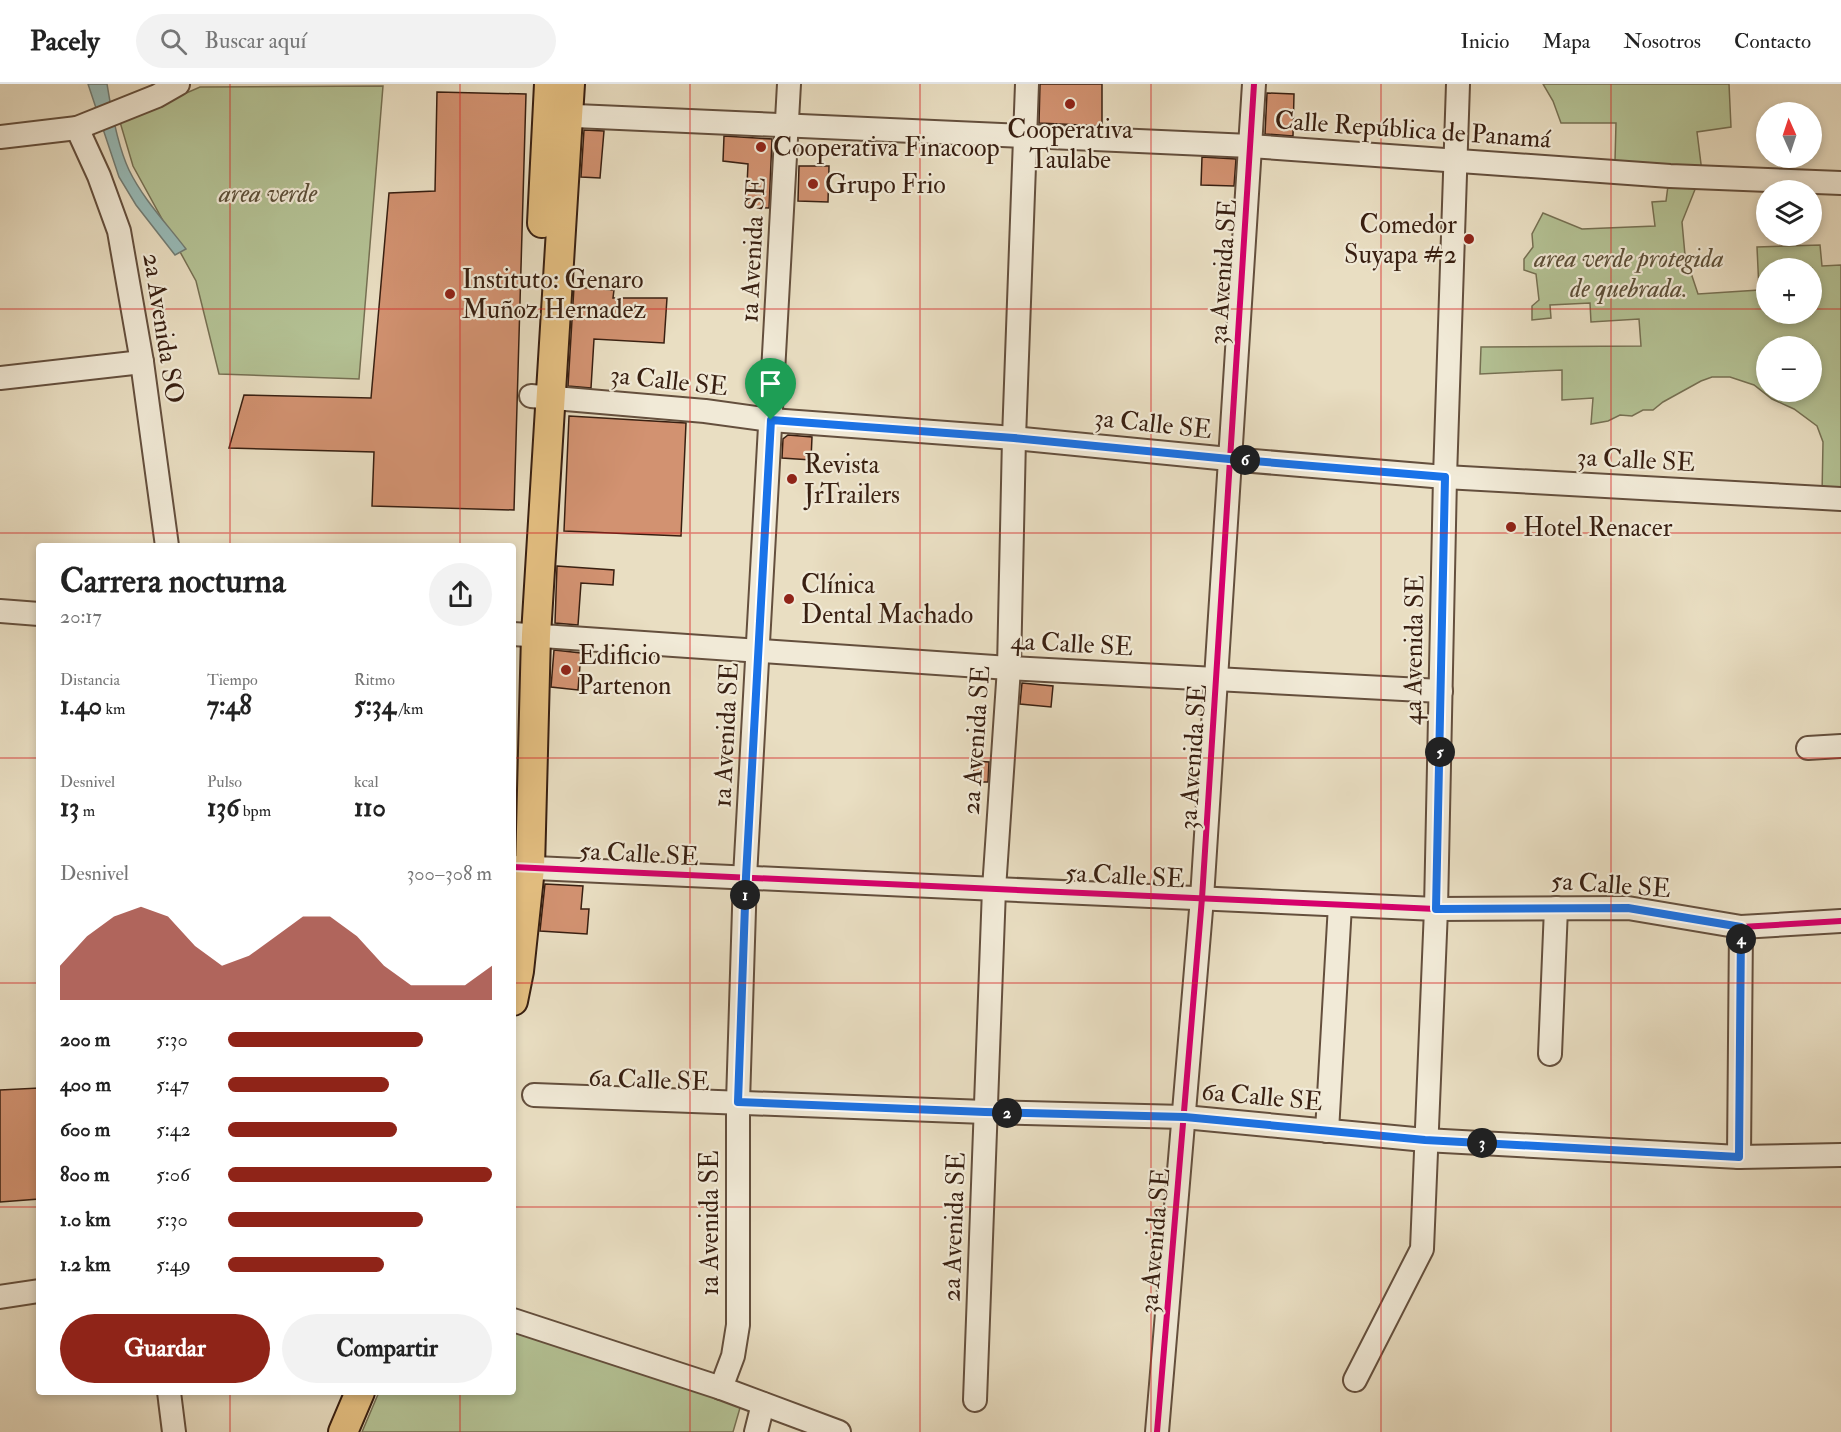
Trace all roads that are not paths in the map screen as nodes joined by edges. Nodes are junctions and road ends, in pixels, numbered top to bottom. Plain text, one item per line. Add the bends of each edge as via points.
1 (178, 84) edge
2 (549, 84) edge
3 (570, 84) edge
4 (789, 84) edge
5 (1027, 84) edge
6 (1254, 84) edge
7 (1458, 84) edge
8 (559, 115) junction
9 (83, 125) junction
10 (787, 126) junction
11 (1025, 135) junction
12 (0, 137) edge
13 (1250, 146) junction
14 (1455, 159) junction
15 (1841, 183) edge
16 (142, 362) junction
17 (0, 378) edge
18 (541, 396) junction
19 (771, 420) junction
20 (1014, 438) junction
21 (1229, 459) junction
22 (1445, 477) junction
23 (1841, 499) edge
24 (167, 543) edge
25 (0, 611) edge
26 (36, 614) edge
27 (523, 634) edge
28 (759, 651) junction
29 (1009, 668) junction
30 (1216, 679) junction
31 (1441, 691) junction
32 (1841, 746) edge
33 (1808, 748) dead end
34 (516, 749) edge
35 (521, 867) edge
36 (746, 877) junction
37 (994, 889) junction
38 (1202, 898) junction
39 (1340, 905) junction
40 (1556, 908) junction
41 (1436, 909) junction
42 (1841, 921) edge
43 (1741, 927) junction
44 (516, 986) edge
45 (1550, 1054) dead end
46 (534, 1095) dead end
47 (738, 1102) junction
48 (985, 1112) junction
49 (1185, 1117) junction
50 (1327, 1131) junction
51 (1425, 1140) junction
52 (1841, 1155) edge
53 (1739, 1157) junction
54 (36, 1291) edge
55 (0, 1297) edge
56 (516, 1321) edge
57 (1355, 1380) dead end
58 (721, 1388) junction
59 (169, 1395) edge
60 (343, 1395) edge
61 (359, 1395) edge
62 (975, 1400) dead end
63 (763, 1404) junction
64 (1157, 1431) edge
65 (174, 1432) edge
66 (327, 1432) edge
67 (343, 1432) edge
68 (756, 1432) edge
69 (839, 1432) edge

1 - 9 street
2 - 8 main road
3 - 8 main road
4 - 10 street, 1a Avenida SE
5 - 11 street, 2a Avenida SE
6 - 13 street, 3a Avenida SE
7 - 14 street, 4a Avenida SE
8 - 10 street, Calle República de Panamá
8 - 18 main road
9 - 12 street
9 - 16 street, 2a Avenida SO via 119,231
10 - 11 street, Calle República de Panamá
10 - 19 street, 1a Avenida SE
11 - 13 street, Calle República de Panamá
11 - 20 street, 2a Avenida SE
13 - 14 street, Calle República de Panamá
13 - 21 street, 3a Avenida SE
14 - 15 street, Calle República de Panamá via 1670,176
14 - 22 street, 4a Avenida SE
16 - 17 street
16 - 24 street, 2a Avenida SO
18 - 19 street, 3a Calle SE
18 - 27 main road
19 - 20 street, 3a Calle SE
19 - 28 street, 1a Avenida SE
20 - 21 street, 3a Calle SE
20 - 29 street, 2a Avenida SE
21 - 22 street, 3a Calle SE
21 - 30 street, 3a Avenida SE
22 - 23 street, 3a Calle SE
22 - 31 street, 4a Avenida SE
25 - 26 street
27 - 28 street, 4a Calle SE
27 - 34 main road
27 - 35 main road
28 - 29 street, 4a Calle SE
28 - 36 street, 1a Avenida SE
29 - 30 street, 4a Calle SE
29 - 37 street, 2a Avenida SE
30 - 31 street, 4a Calle SE
30 - 38 street, 3a Avenida SE
31 - 41 street, 4a Avenida SE
32 - 33 street
35 - 36 street, 5a Calle SE
35 - 44 main road
36 - 37 street, 5a Calle SE
36 - 47 street, 1a Avenida SE
37 - 38 street, 5a Calle SE
37 - 48 street, 2a Avenida SE
38 - 39 street, 5a Calle SE
38 - 49 street, 3a Avenida SE
39 - 41 street, 5a Calle SE
39 - 50 street
40 - 41 street, 5a Calle SE
40 - 43 street, 5a Calle SE via 1628,908
40 - 45 street
41 - 51 street, 4a Avenida SE
42 - 43 street, 5a Calle SE
43 - 53 street
46 - 47 street, 6a Calle SE
47 - 48 street, 6a Calle SE
47 - 58 street, 1a Avenida SE via 738,1325 733,1356
48 - 49 street, 6a Calle SE
48 - 62 street, 2a Avenida SE
49 - 50 street, 6a Calle SE
49 - 64 street, 3a Avenida SE
50 - 51 street, 6a Calle SE
51 - 53 street, 6a Calle SE
51 - 57 street, 4a Avenida SE via 1422,1249
52 - 53 street, 6a Calle SE
54 - 55 street
56 - 58 street
58 - 63 street
59 - 65 street
60 - 66 main road
61 - 67 main road
63 - 68 street
63 - 69 street

